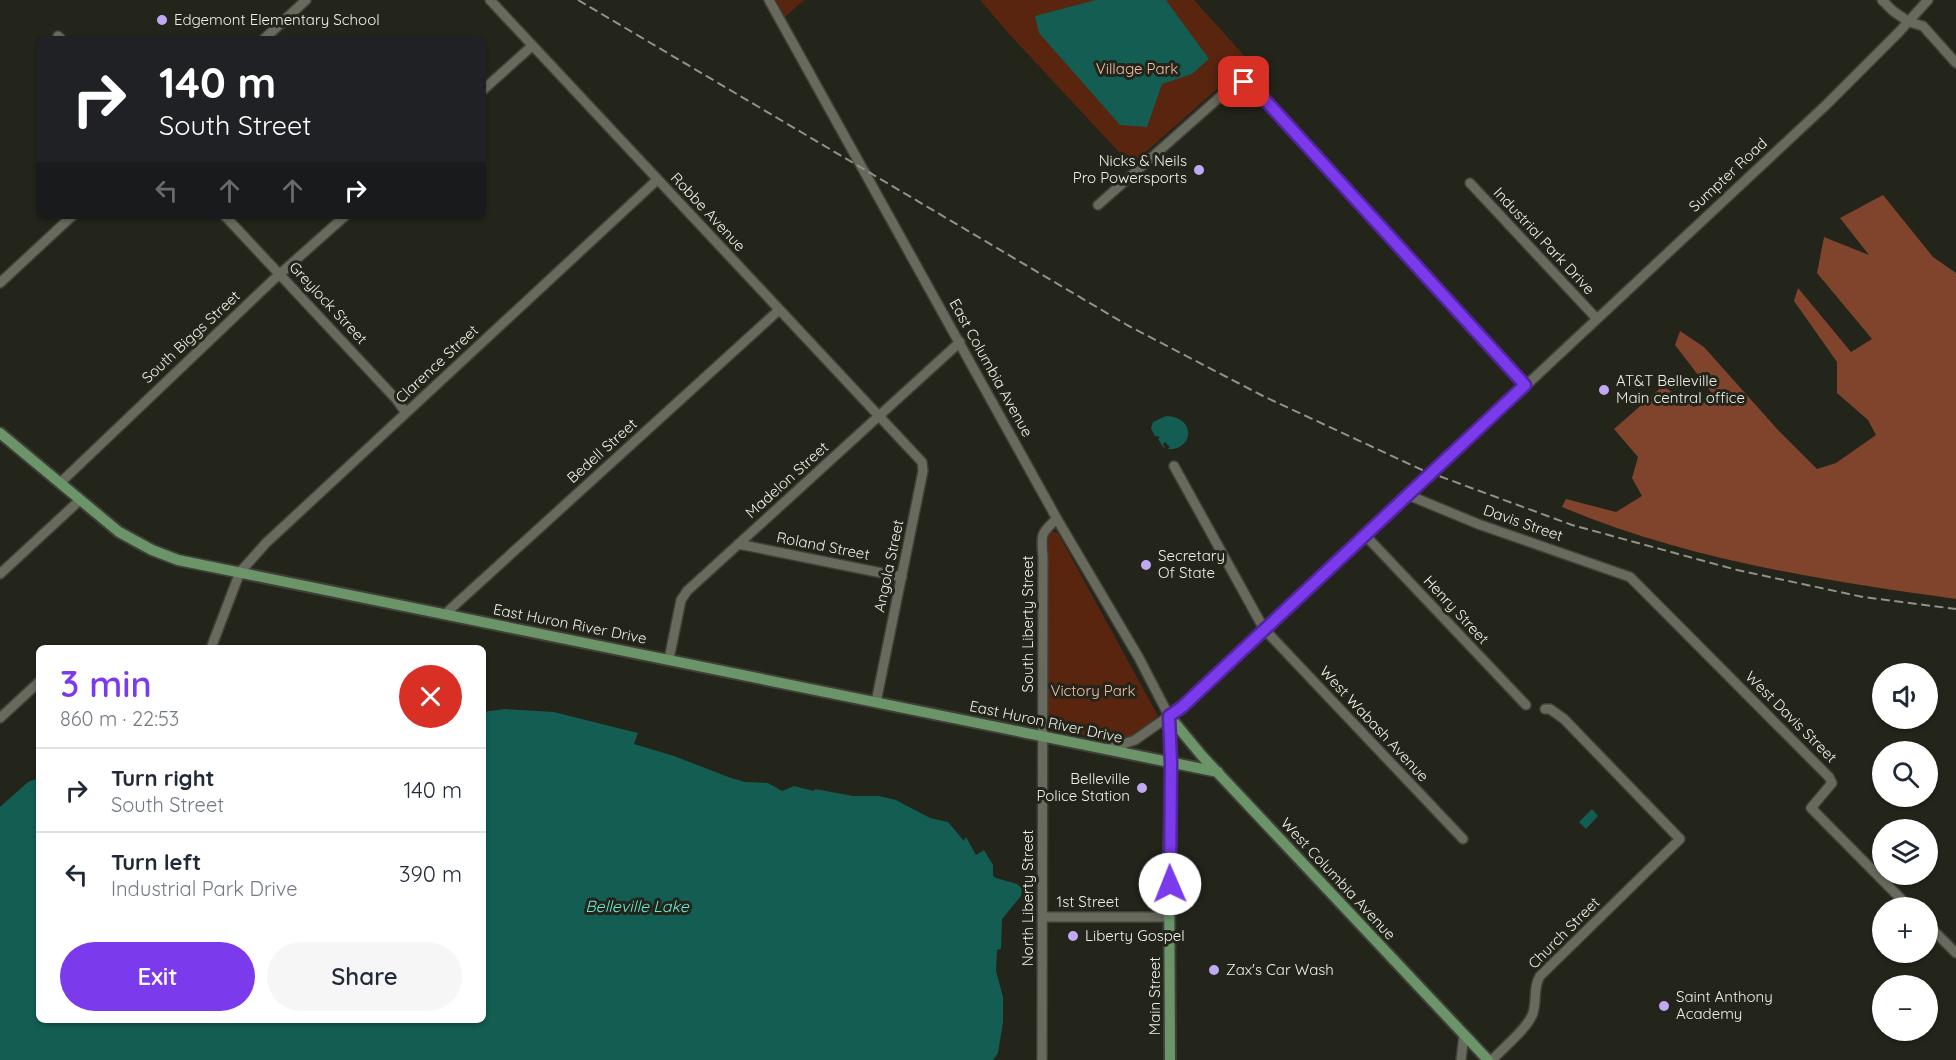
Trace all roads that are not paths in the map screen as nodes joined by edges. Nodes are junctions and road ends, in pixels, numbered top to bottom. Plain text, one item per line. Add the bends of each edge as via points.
1 (306, 0) edge
2 (490, 0) edge
3 (769, 0) edge
4 (1882, 0) edge
5 (1928, 0) edge
6 (1909, 21) junction
7 (267, 36) edge
8 (532, 46) junction
9 (1956, 63) edge
10 (486, 87) edge
11 (657, 180) junction
12 (1470, 183) dead end
13 (1098, 205) dead end
14 (69, 219) edge
15 (228, 219) edge
16 (342, 219) edge
17 (280, 274) junction
18 (0, 283) edge
19 (779, 310) junction
20 (1597, 319) junction
21 (960, 342) junction
22 (1525, 385) junction
23 (406, 413) junction
24 (879, 416) junction
25 (0, 433) edge
26 (905, 443) joint
27 (1174, 466) dead end
28 (60, 483) junction
29 (1408, 495) junction
30 (80, 500) junction
31 (1057, 519) junction
32 (1365, 535) junction
33 (738, 544) junction
34 (240, 572) junction
35 (0, 574) edge
36 (1630, 577) joint
37 (902, 578) junction
38 (445, 614) junction
39 (1264, 630) junction
40 (212, 645) edge
41 (669, 659) junction
42 (36, 685) edge
43 (876, 702) junction
44 (1526, 705) dead end
45 (1545, 709) dead end
46 (1169, 716) junction
47 (0, 718) edge
48 (1042, 736) junction
49 (1106, 750) junction
50 (1171, 763) junction
51 (1218, 772) junction
52 (1463, 839) dead end
53 (1899, 897) edge
54 (1043, 917) junction
55 (1170, 917) junction
56 (1938, 935) edge
57 (1956, 953) edge
58 (1464, 1035) junction
59 (1042, 1060) edge
60 (1170, 1060) edge
61 (1461, 1060) edge
62 (1490, 1060) edge

1 - 7 street
2 - 8 street, Robbe Avenue
3 - 21 street, East Columbia Avenue
4 - 6 street
5 - 6 street, Sumpter Road
6 - 9 street via 1923,26
6 - 20 street, Sumpter Road via 1826,105
8 - 10 street
8 - 11 street, Robbe Avenue
11 - 19 street, Robbe Avenue
11 - 23 street, Clarence Street
12 - 20 street, Industrial Park Drive
13 - 22 street via 1230,88 1248,82
14 - 18 street
15 - 17 street, Greylock Street
16 - 17 street, South Biggs Street
17 - 23 street, Greylock Street
17 - 28 street, South Biggs Street
19 - 24 street, Robbe Avenue
19 - 38 street, Bedell Street
20 - 22 street, Sumpter Road
21 - 24 street, Madelon Street
21 - 31 street, East Columbia Avenue
22 - 29 street, Sumpter Road
23 - 34 street, Clarence Street
24 - 26 street, Robbe Avenue
24 - 33 street, Madelon Street
25 - 28 main road, East Huron River Drive
26 - 37 street, Angola Street via 922,462 923,471
27 - 39 street, West Wabash Avenue
28 - 30 main road, East Huron River Drive
29 - 32 street, Sumpter Road
29 - 36 street, Davis Street
30 - 34 main road, East Huron River Drive via 119,532 152,550 178,560
30 - 35 street
31 - 46 street, East Columbia Avenue
31 - 48 street, South Liberty Street via 1041,536
32 - 39 street, Sumpter Road
32 - 44 street, Henry Street
33 - 37 street, Roland Street
33 - 41 street, Madelon Street via 682,596
34 - 38 main road, East Huron River Drive
34 - 40 street
36 - 53 street, West Davis Street via 1829,777 1832,783 1811,808
37 - 43 street, Angola Street
38 - 41 main road, East Huron River Drive
39 - 46 street, Sumpter Road
39 - 52 street, West Wabash Avenue
41 - 43 main road, East Huron River Drive
42 - 47 street
43 - 48 main road, East Huron River Drive
45 - 62 street, Church Street via 1564,719 1680,839 1540,976 1535,984 1530,1020
46 - 49 street, Sumpter Road via 1135,740
46 - 50 main road, Main Street
46 - 51 main road, West Columbia Avenue
48 - 49 main road, East Huron River Drive
48 - 54 street, North Liberty Street
49 - 50 main road, East Huron River Drive
50 - 51 main road, East Huron River Drive
50 - 55 main road, Main Street
51 - 58 main road, West Columbia Avenue
54 - 55 street, 1st Street
54 - 59 street, North Liberty Street
55 - 60 main road, Main Street
56 - 57 street
58 - 61 street
58 - 62 main road, West Columbia Avenue

